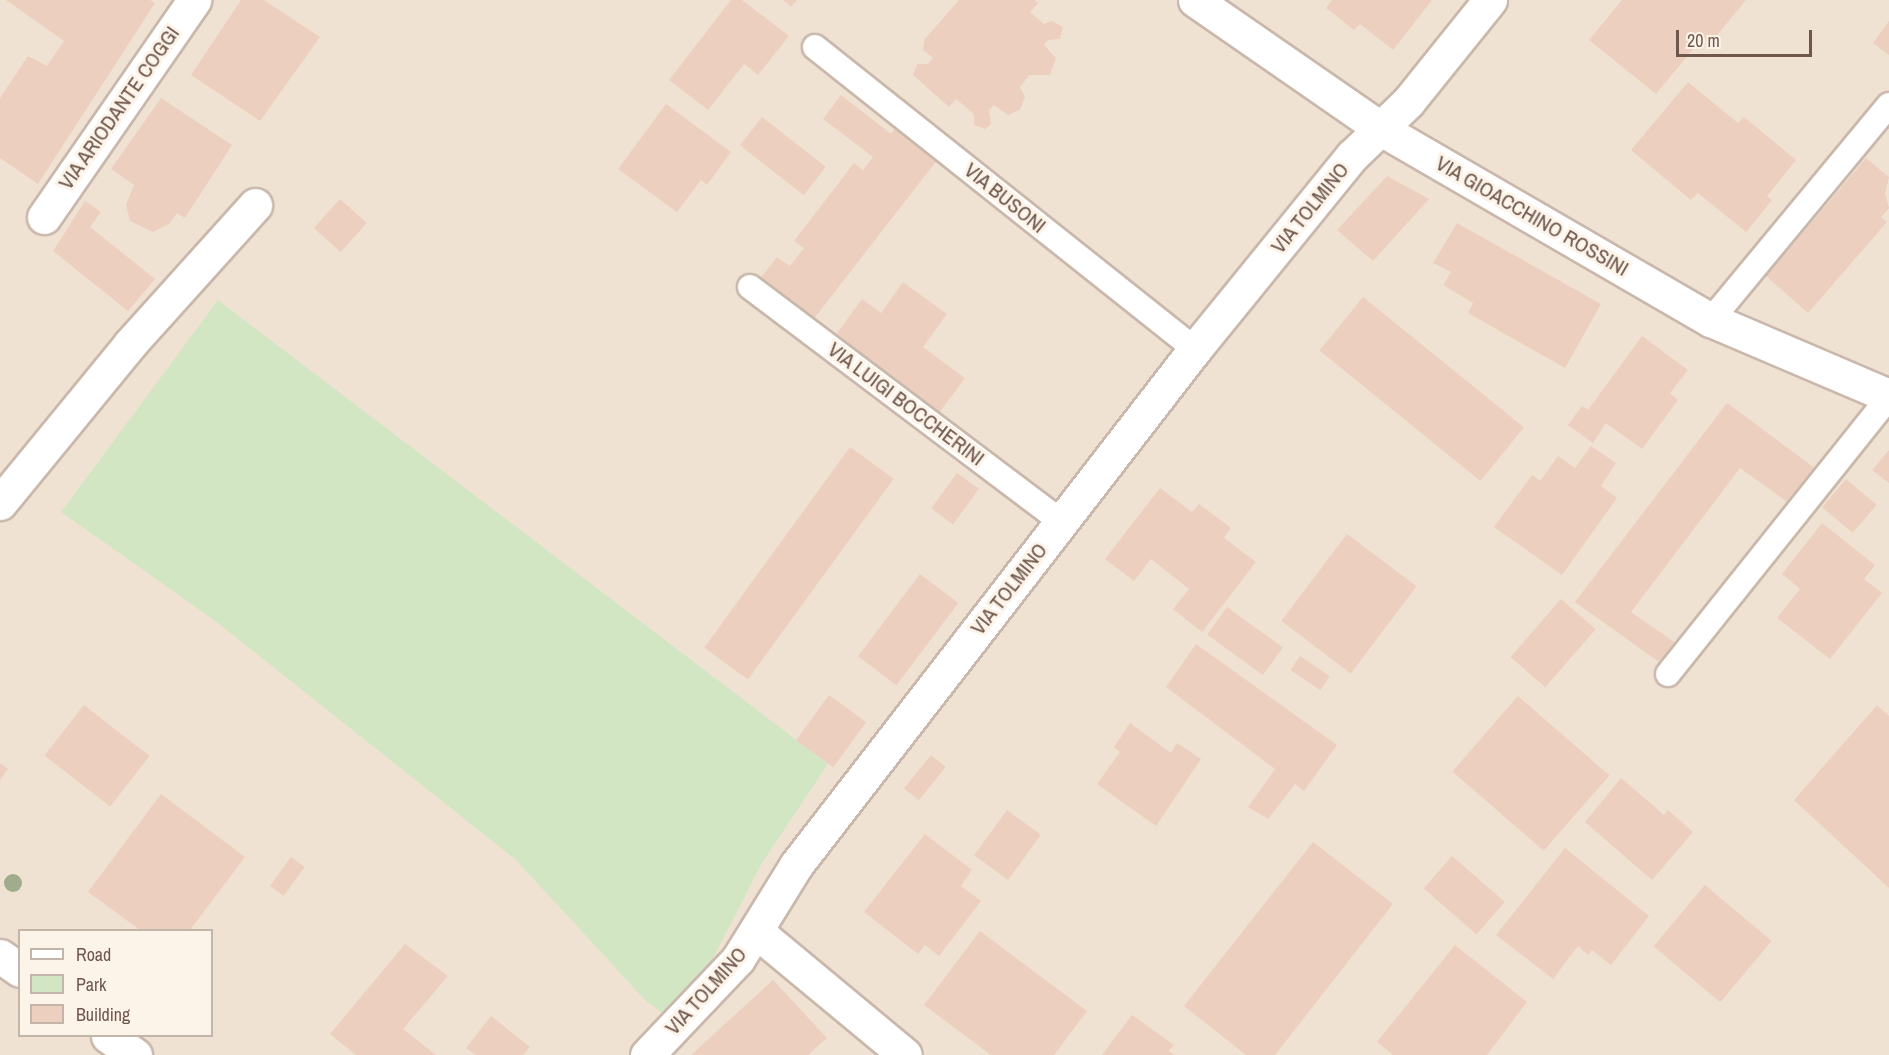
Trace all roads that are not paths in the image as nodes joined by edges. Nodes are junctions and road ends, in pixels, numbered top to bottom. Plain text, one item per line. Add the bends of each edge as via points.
1 (194, 0) edge
2 (1195, 0) edge
3 (1478, 4) edge
4 (815, 46) dead end
5 (1889, 105) edge
6 (1381, 129) junction
7 (255, 205) dead end
8 (44, 217) dead end
9 (750, 287) dead end
10 (1711, 320) junction
11 (1195, 349) junction
12 (1889, 397) edge
13 (0, 503) edge
14 (1061, 521) junction
15 (1668, 674) dead end
16 (757, 932) junction
17 (0, 956) edge
18 (18, 969) edge
19 (111, 1037) edge
20 (135, 1055) edge
21 (647, 1055) edge
22 (904, 1055) edge

1 - 8 street, VIA ARIODANTE COGGI
2 - 6 street, VIA GIOACCHINO ROSSINI
3 - 6 street, VIA TOLMINO via 1408,102
4 - 11 lane, VIA BUSONI
5 - 10 lane
6 - 10 street, VIA GIOACCHINO ROSSINI
6 - 11 street, VIA TOLMINO via 1352,156
7 - 13 street via 130,344
9 - 14 lane, VIA LUIGI BOCCHERINI
10 - 12 street, VIA GIOACCHINO ROSSINI
11 - 14 street, VIA TOLMINO
12 - 15 lane
14 - 16 street, VIA TOLMINO via 797,864
16 - 21 street, VIA TOLMINO via 716,986
16 - 22 street
17 - 18 street
19 - 20 street

